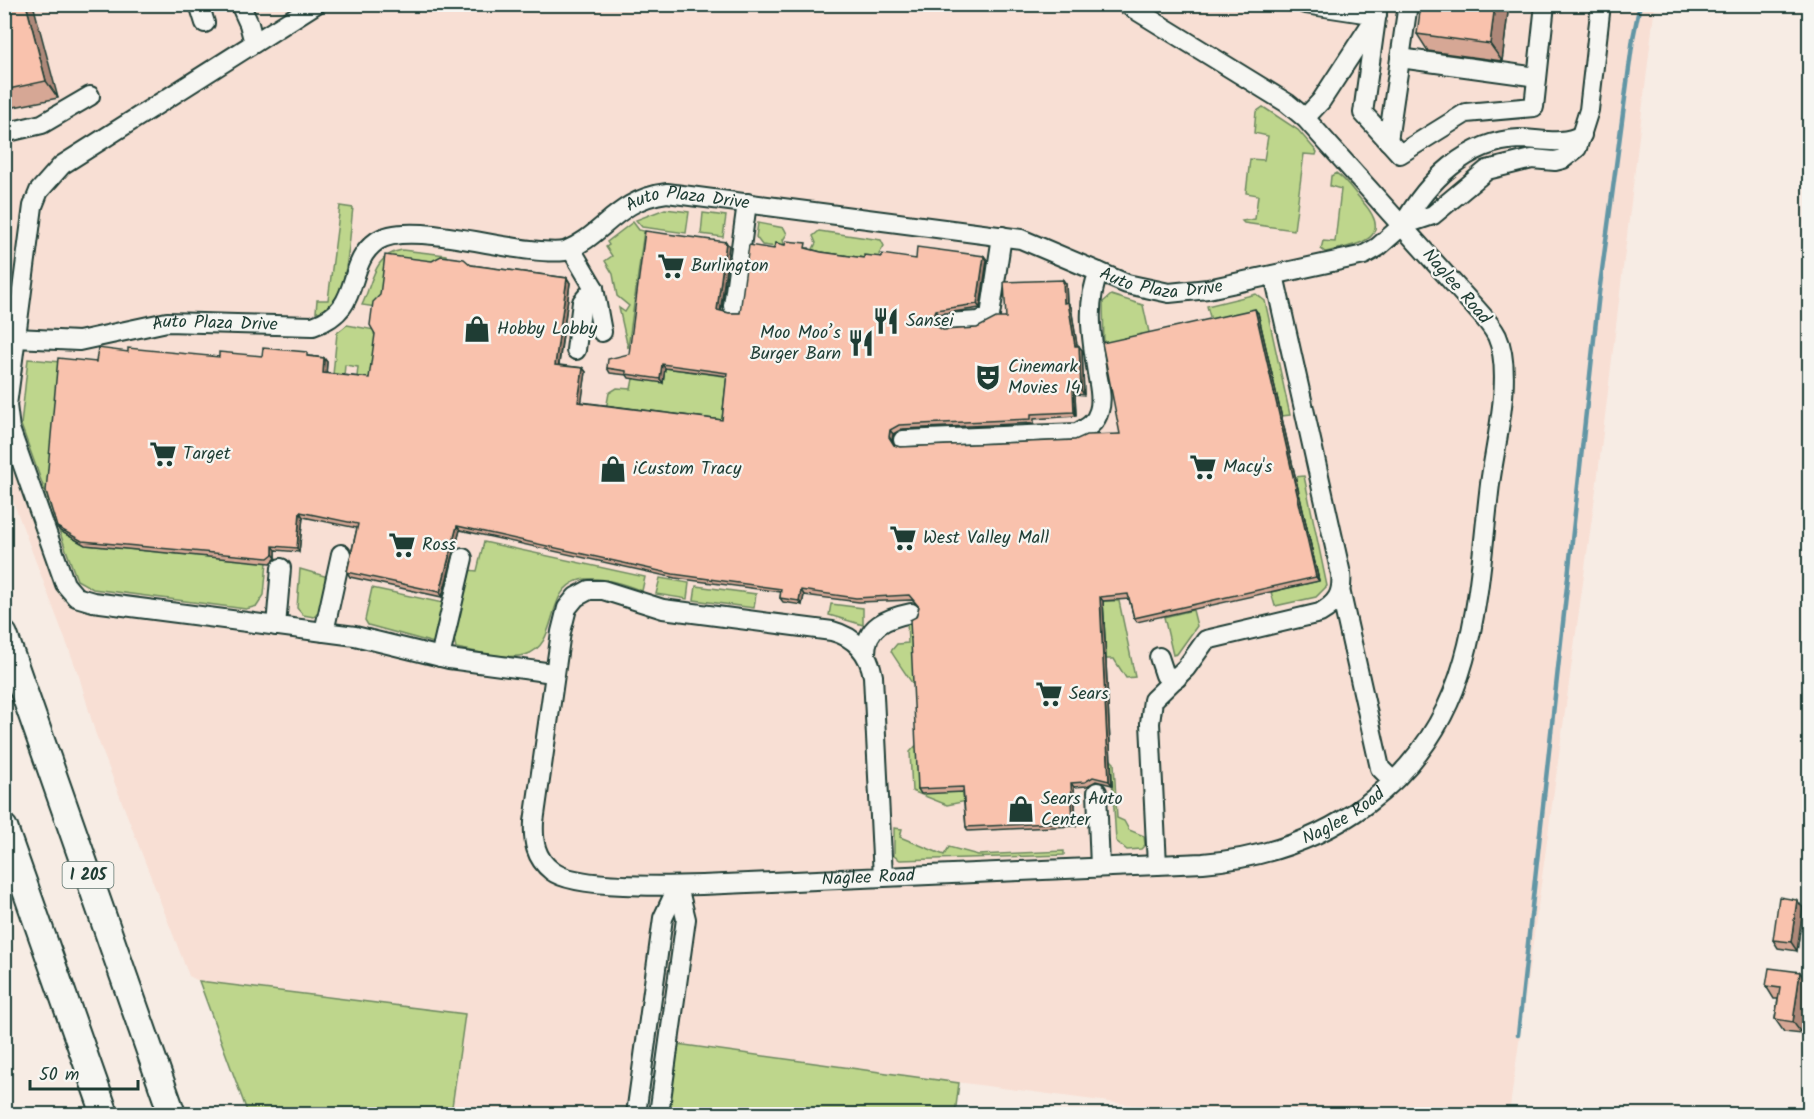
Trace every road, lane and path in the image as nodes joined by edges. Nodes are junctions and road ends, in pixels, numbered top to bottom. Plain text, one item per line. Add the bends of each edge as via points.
1 (199, 4) edge
2 (240, 4) edge
3 (316, 4) edge
4 (1126, 4) edge
5 (1305, 4) edge
6 (1408, 4) edge
7 (1545, 4) edge
8 (1601, 4) edge
9 (1378, 10) edge
10 (205, 23) dead end
11 (254, 43) junction
12 (1400, 58) junction
13 (1537, 77) junction
14 (90, 96) dead end
15 (1305, 117) junction
16 (4, 133) edge
17 (1388, 141) junction
18 (747, 203) junction
19 (1402, 225) junction
20 (1002, 236) junction
21 (571, 249) junction
22 (1099, 272) junction
23 (1274, 275) junction
24 (594, 288) junction
25 (733, 306) dead end
26 (946, 323) dead end
27 (602, 332) dead end
28 (15, 338) junction
29 (576, 350) dead end
30 (903, 441) dead end
31 (341, 554) dead end
32 (463, 558) dead end
33 (281, 568) dead end
34 (1341, 594) junction
35 (911, 613) dead end
36 (276, 626) junction
37 (324, 632) junction
38 (4, 634) edge
39 (866, 654) junction
40 (440, 657) junction
41 (1159, 657) dead end
42 (553, 673) junction
43 (1177, 678) junction
44 (1393, 781) junction
45 (1097, 792) dead end
46 (4, 828) edge
47 (1157, 865) junction
48 (1100, 867) junction
49 (883, 877) junction
50 (678, 886) junction
51 (105, 1114) edge
52 (172, 1114) edge
53 (636, 1114) edge
54 (658, 1114) edge

1 - 10 street
2 - 11 street
3 - 11 street
4 - 15 street, Naglee Road via 1287,102
5 - 9 street
6 - 12 street
7 - 13 street
8 - 19 street, Auto Plaza Drive via 1588,110 1577,148 1563,159 1514,162 1487,170 1433,215
9 - 15 street via 1322,101
9 - 17 street via 1363,113
11 - 28 street via 62,165 51,176 33,206
12 - 13 street
12 - 17 street
13 - 17 street via 1534,107 1466,113 1400,154
14 - 16 street via 42,124
15 - 19 street, Naglee Road
18 - 20 street, Auto Plaza Drive
18 - 21 street, Auto Plaza Drive via 654,194 631,204
18 - 25 street
19 - 23 street, Auto Plaza Drive via 1364,255
19 - 44 street, Naglee Road via 1490,325 1501,347 1503,368 1474,612 1464,660 1440,719 1418,753
20 - 22 street, Auto Plaza Drive via 1028,241
20 - 26 street via 990,316 979,321
21 - 24 street
21 - 28 street, Auto Plaza Drive via 552,252 401,233 378,240 369,248 348,300 330,319 313,326 167,322 79,340
22 - 23 street, Auto Plaza Drive via 1127,284 1169,293
22 - 30 street via 1090,302 1101,397 1091,426 1077,433
23 - 34 street via 1341,574
24 - 27 street
24 - 29 street via 582,302
28 - 36 street via 8,396 10,429 70,591 93,602
31 - 37 street
32 - 40 street
33 - 36 street
34 - 43 street via 1333,606 1320,613 1211,637
34 - 44 street via 1380,768
35 - 39 street via 879,623 865,644
36 - 37 street
37 - 40 street via 370,638
38 - 52 highway, I 205
39 - 42 street, Naglee Road via 850,639 832,631 663,609 596,590 576,597 567,608
39 - 49 street via 873,676
40 - 42 street
41 - 43 street via 1165,675
42 - 50 street, Naglee Road via 533,834 538,855 552,872 570,879
43 - 47 street via 1153,700 1150,716
44 - 47 street, Naglee Road via 1328,830 1288,847 1239,859
45 - 48 street
46 - 51 highway
47 - 48 street, Naglee Road
48 - 49 street, Naglee Road
49 - 50 street, Naglee Road
50 - 53 street via 663,918
50 - 54 street via 686,919

